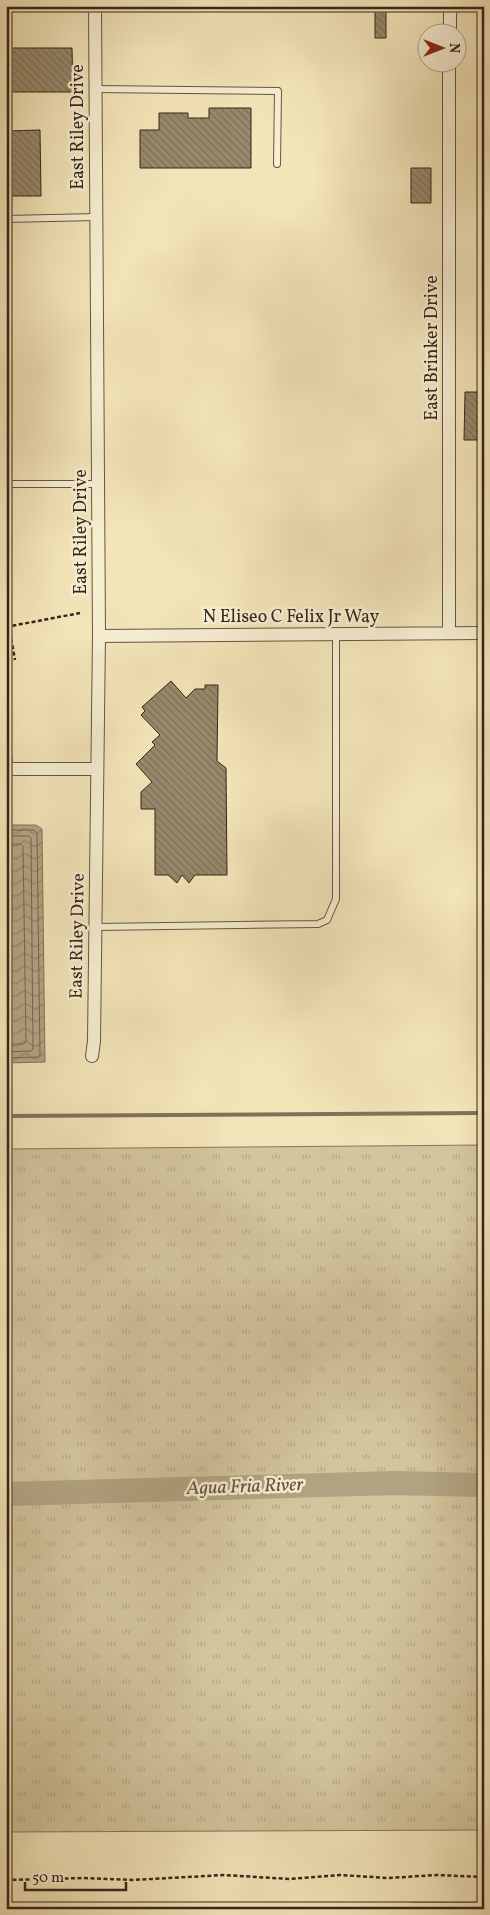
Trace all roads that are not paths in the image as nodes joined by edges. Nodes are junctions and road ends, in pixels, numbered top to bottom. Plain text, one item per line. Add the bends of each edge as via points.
1 (95, 6) edge
2 (450, 6) edge
3 (450, 22) edge
4 (450, 72) edge
5 (96, 89) junction
6 (277, 164) dead end
7 (96, 217) junction
8 (6, 219) edge
9 (6, 484) edge
10 (98, 484) junction
11 (449, 633) junction
12 (484, 633) edge
13 (336, 634) junction
14 (99, 636) junction
15 (6, 738) edge
16 (97, 769) junction
17 (8, 770) edge
18 (96, 928) junction
19 (92, 1056) dead end
20 (481, 1908) edge
21 (414, 1909) edge

1 - 5 street, East Riley Drive
2 - 3 street
4 - 11 street, East Brinker Drive
5 - 6 lane via 278,91
5 - 7 street, East Riley Drive
7 - 8 lane
7 - 10 street, East Riley Drive
9 - 10 lane
10 - 14 street, East Riley Drive
11 - 12 street, N Eliseo C Felix Jr Way
11 - 13 street, N Eliseo C Felix Jr Way
13 - 14 street, N Eliseo C Felix Jr Way
13 - 18 lane via 336,899 328,920 318,924
14 - 16 street, East Riley Drive
15 - 17 lane
16 - 17 street
16 - 18 street, East Riley Drive
18 - 19 street, East Riley Drive
20 - 21 street

